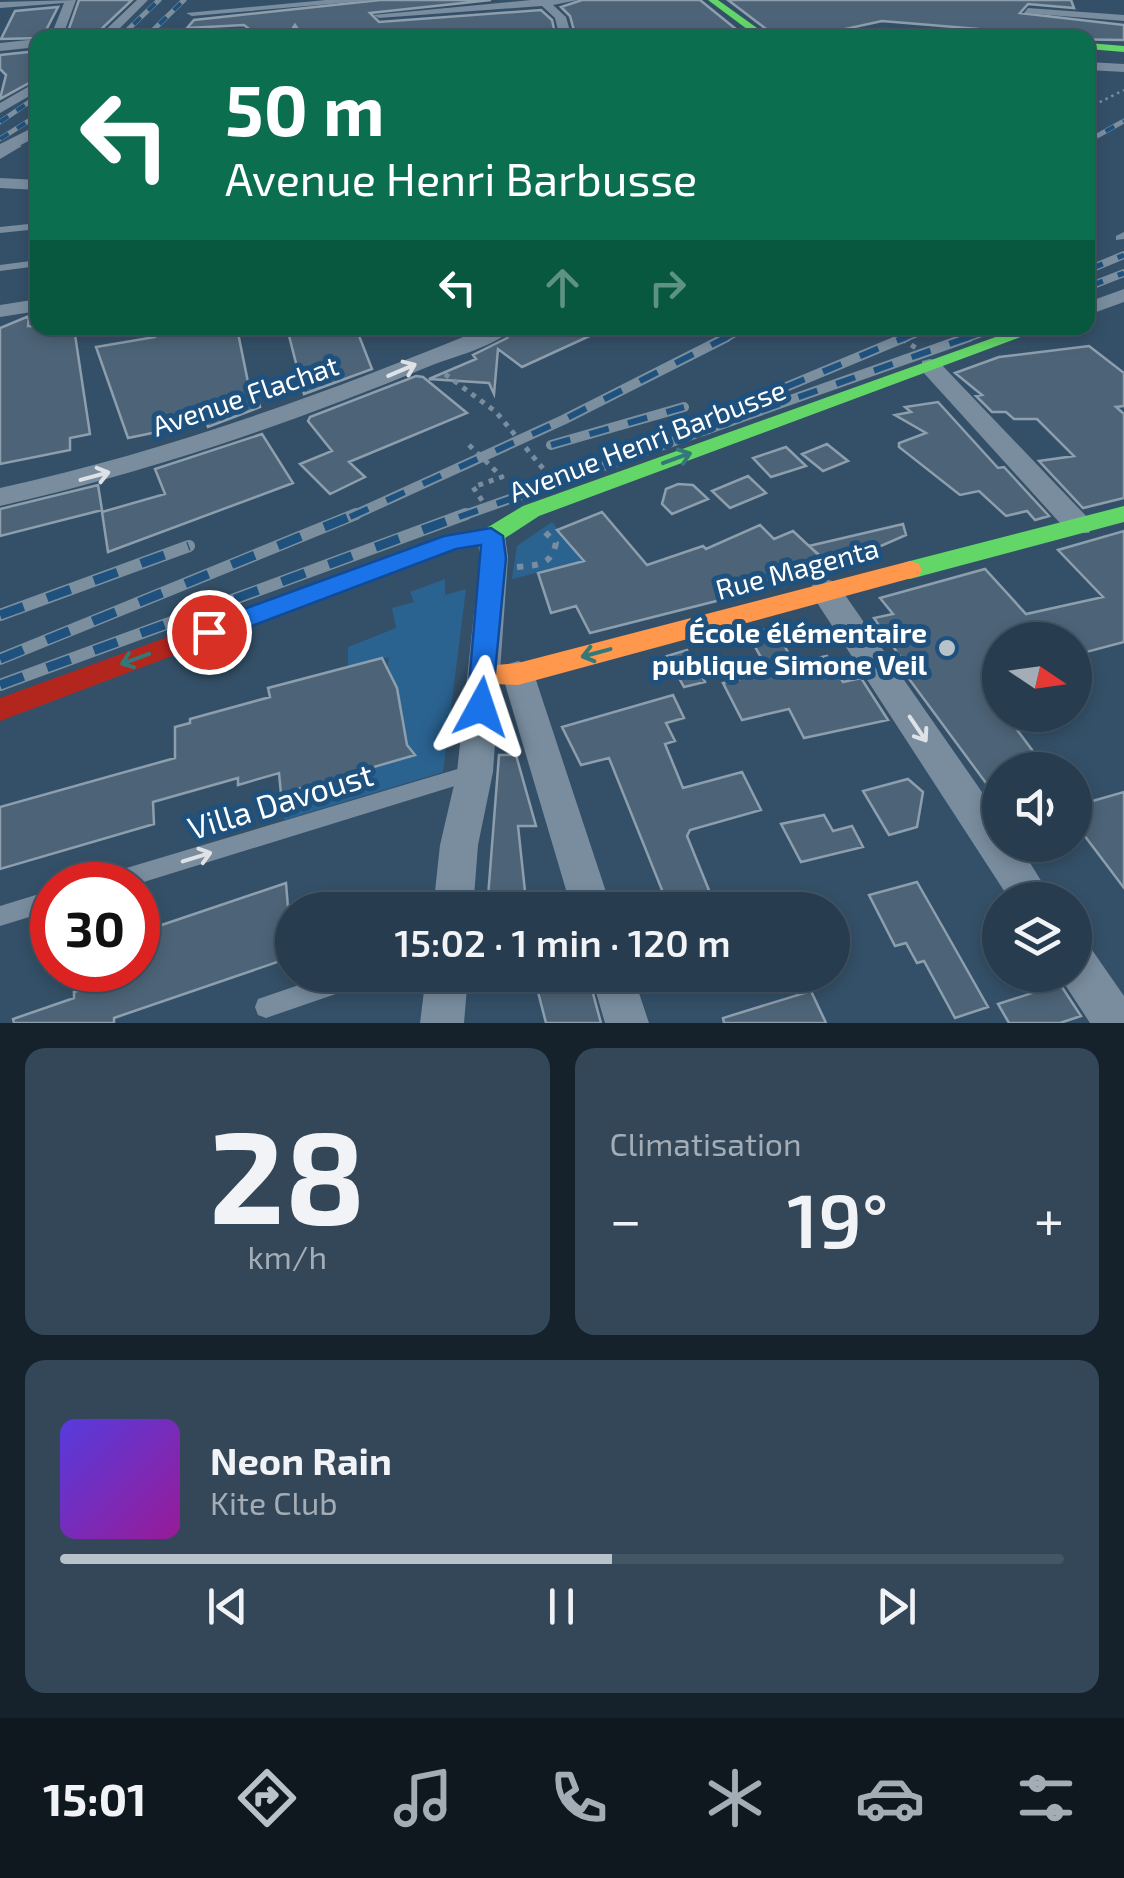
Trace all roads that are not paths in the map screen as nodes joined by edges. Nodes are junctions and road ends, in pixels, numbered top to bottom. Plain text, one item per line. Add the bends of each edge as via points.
1 (68, 0) edge
2 (143, 0) edge
3 (202, 0) edge
4 (371, 0) edge
5 (573, 0) edge
6 (712, 0) edge
7 (544, 1) edge
8 (0, 5) edge
9 (1028, 12) edge
10 (192, 14) junction
11 (1110, 16) junction
12 (1124, 18) edge
13 (59, 30) edge
14 (112, 30) edge
15 (177, 30) edge
16 (564, 30) edge
17 (756, 30) edge
18 (1123, 42) edge
19 (30, 44) edge
20 (1095, 45) edge
21 (0, 46) edge
22 (1095, 66) edge
23 (1124, 68) edge
24 (30, 90) edge
25 (0, 109) edge
26 (30, 134) edge
27 (6, 150) edge
28 (0, 170) edge
29 (30, 171) edge
30 (0, 184) edge
31 (30, 185) edge
32 (30, 227) edge
33 (0, 230) edge
34 (30, 264) edge
35 (0, 268) edge
36 (1124, 295) edge
37 (1095, 305) edge
38 (30, 306) edge
39 (0, 311) edge
40 (485, 335) edge
41 (1016, 335) edge
42 (930, 366) junction
43 (0, 498) edge
44 (1124, 514) edge
45 (491, 525) junction
46 (1080, 526) junction
47 (825, 590) junction
48 (501, 674) junction
49 (0, 710) edge
50 (475, 772) junction
51 (160, 868) edge
52 (1021, 882) edge
53 (455, 892) edge
54 (585, 892) edge
55 (30, 907) edge
56 (0, 916) edge
57 (1092, 987) edge
58 (309, 992) edge
59 (445, 992) edge
60 (617, 992) edge
61 (266, 1007) dead end
62 (442, 1023) edge
63 (627, 1023) edge
64 (1116, 1023) edge

1 - 8 street
1 - 13 street
2 - 14 street
3 - 10 street
4 - 7 street via 382,21
4 - 10 street
5 - 7 street
6 - 17 street
7 - 16 street
9 - 11 street
10 - 15 street
11 - 12 street
11 - 18 street
18 - 20 street
19 - 21 street
22 - 23 street
24 - 25 street
26 - 27 street
28 - 29 street
30 - 31 street
32 - 33 lane
34 - 35 lane
36 - 37 street
38 - 39 street
43 -> 40 street, Avenue Flachat via 98,476 350,392
41 - 42 street, Avenue Henri Barbusse
45 -> 42 street, Avenue Henri Barbusse
42 - 46 street
44 - 46 street, Rue Magenta
45 - 48 street
45 -> 49 street, Avenue Henri Barbusse
46 - 47 street, Rue Magenta
47 -> 48 street, Rue Magenta
47 -> 52 street
48 - 50 street
48 - 54 street
51 -> 50 lane, Villa Davoust
50 - 53 street
55 - 56 lane
57 - 64 street
58 - 61 lane
59 - 62 street
60 - 63 street

